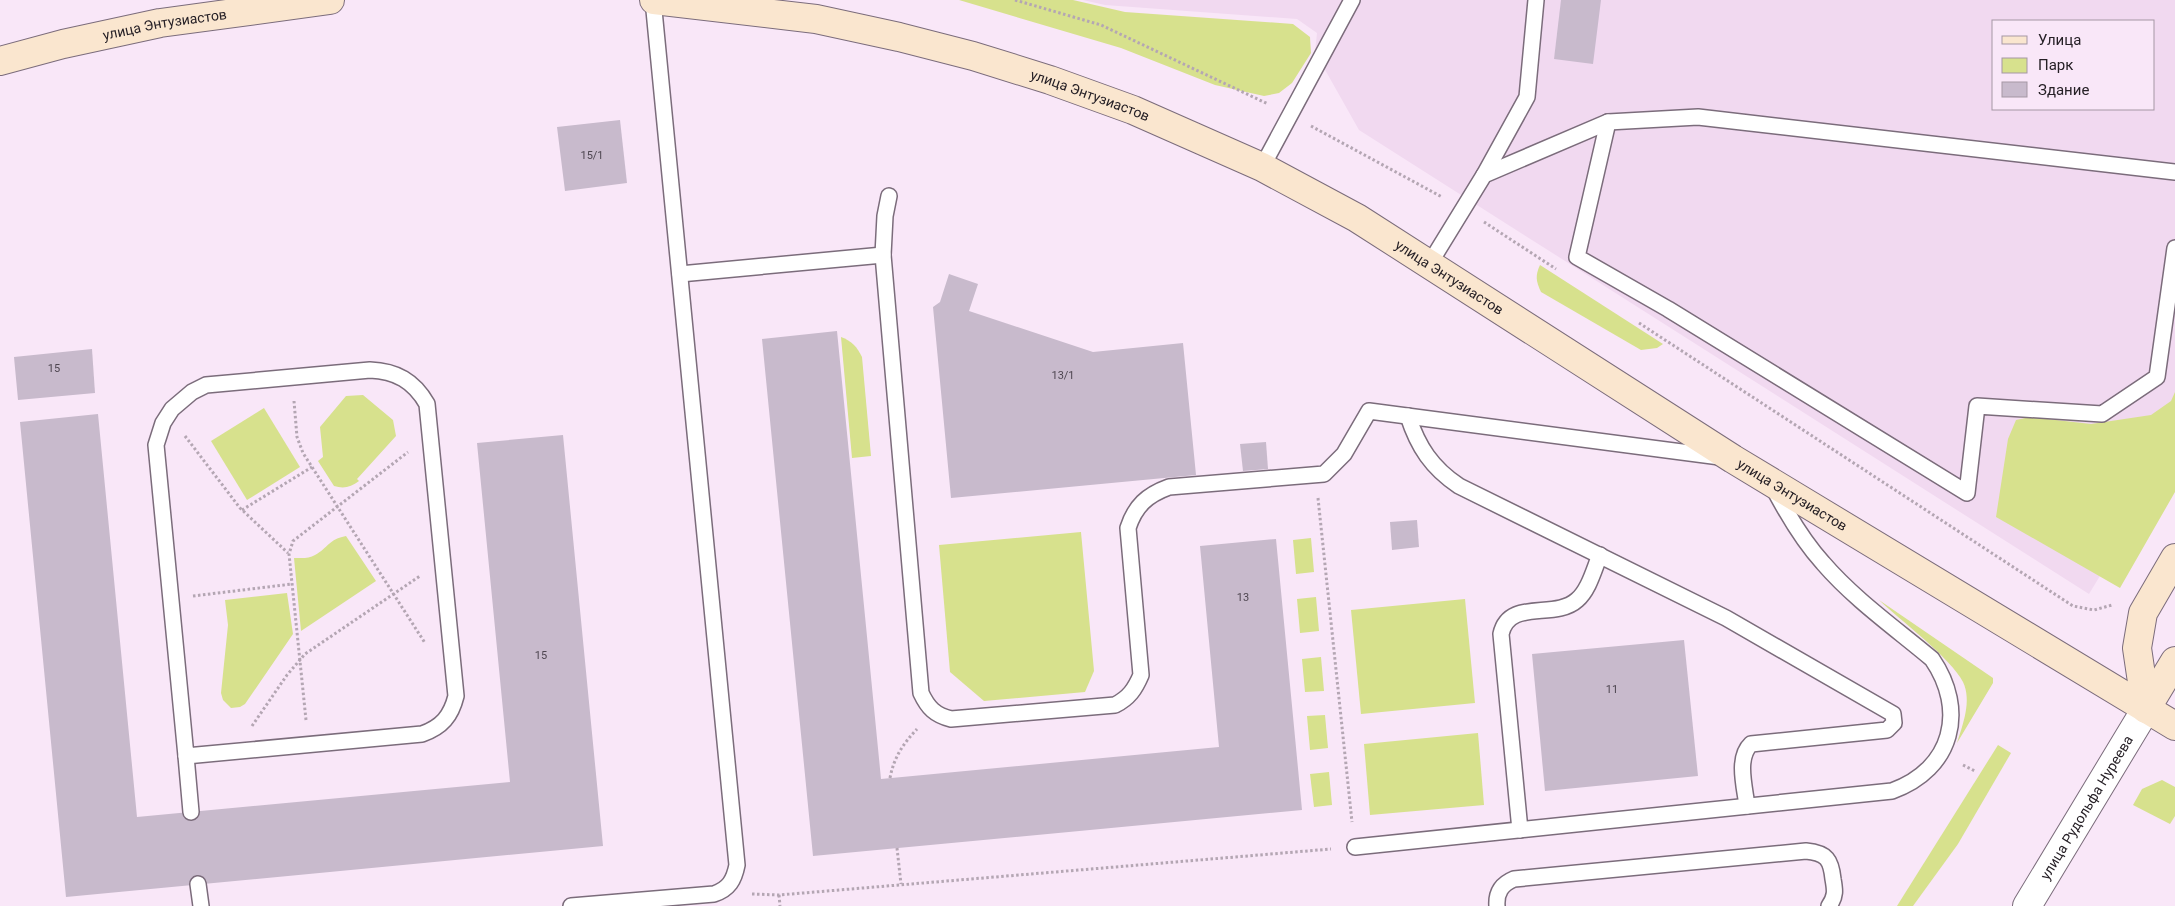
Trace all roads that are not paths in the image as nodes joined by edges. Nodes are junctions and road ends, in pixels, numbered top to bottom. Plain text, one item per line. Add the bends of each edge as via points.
1 (330, 0) edge
2 (654, 0) edge
3 (1352, 0) edge
4 (1536, 0) edge
5 (0, 61) edge
6 (1608, 122) junction
7 (1262, 167) junction
8 (2175, 172) edge
9 (1484, 175) junction
10 (888, 196) dead end
11 (2175, 248) edge
12 (883, 254) junction
13 (1430, 263) junction
14 (680, 274) junction
15 (1408, 416) junction
16 (1732, 459) junction
17 (1770, 481) junction
18 (1600, 555) junction
19 (2175, 558) edge
20 (2175, 661) edge
21 (2146, 709) junction
22 (2175, 726) edge
23 (186, 756) junction
24 (1747, 806) junction
25 (191, 812) dead end
26 (1520, 830) junction
27 (1355, 847) road end
28 (198, 884) dead end
29 (200, 906) edge
30 (570, 906) edge
31 (1497, 906) edge
32 (1829, 906) edge
33 (2027, 906) edge

1 - 5 main road, улица Энтузиастов via 160,23
2 - 7 main road, улица Энтузиастов via 816,19 973,56 1133,110
2 - 14 lane
3 - 7 lane
4 - 9 lane via 1527,97
6 - 8 lane via 1698,117
6 - 9 lane
6 - 11 lane via 1577,256 1967,493 1977,406 2102,414 2157,377
7 - 13 main road, улица Энтузиастов via 1357,218
9 - 13 lane
10 - 12 lane
12 - 14 lane
12 - 15 lane via 921,693 932,712 951,719 1115,705 1123,701 1136,688 1141,674 1128,528 1138,507 1155,492 1169,487 1324,474 1344,454 1370,411
13 - 16 main road, улица Энтузиастов
14 - 30 lane via 737,865 729,886 714,894
15 - 16 lane
15 - 18 lane via 1422,452 1445,477
16 - 17 main road, улица Энтузиастов
17 - 21 main road, улица Энтузиастов
17 - 24 lane via 1789,519 1823,563 1932,659 1944,679 1952,709 1948,735 1940,753 1927,771 1903,787 1892,791
18 - 24 lane via 1726,618 1893,714 1894,723 1887,730 1751,744 1743,760
18 - 26 lane via 1584,593 1577,601 1560,609 1518,613 1502,627
19 - 21 main road via 2143,613 2137,648
20 - 21 main road, улица Рудольфа Нуреева
21 - 22 main road, улица Энтузиастов
21 - 33 street, улица Рудольфа Нуреева
23 - 23 lane via 156,444 168,414 181,399 206,385 370,370 385,370 399,375 412,384 427,404 456,696 452,711 444,722 422,734
23 - 25 lane
24 - 26 lane
26 - 27 lane
28 - 29 lane
31 - 32 lane via 1502,887 1514,879 1806,851 1823,855 1832,865 1835,896

